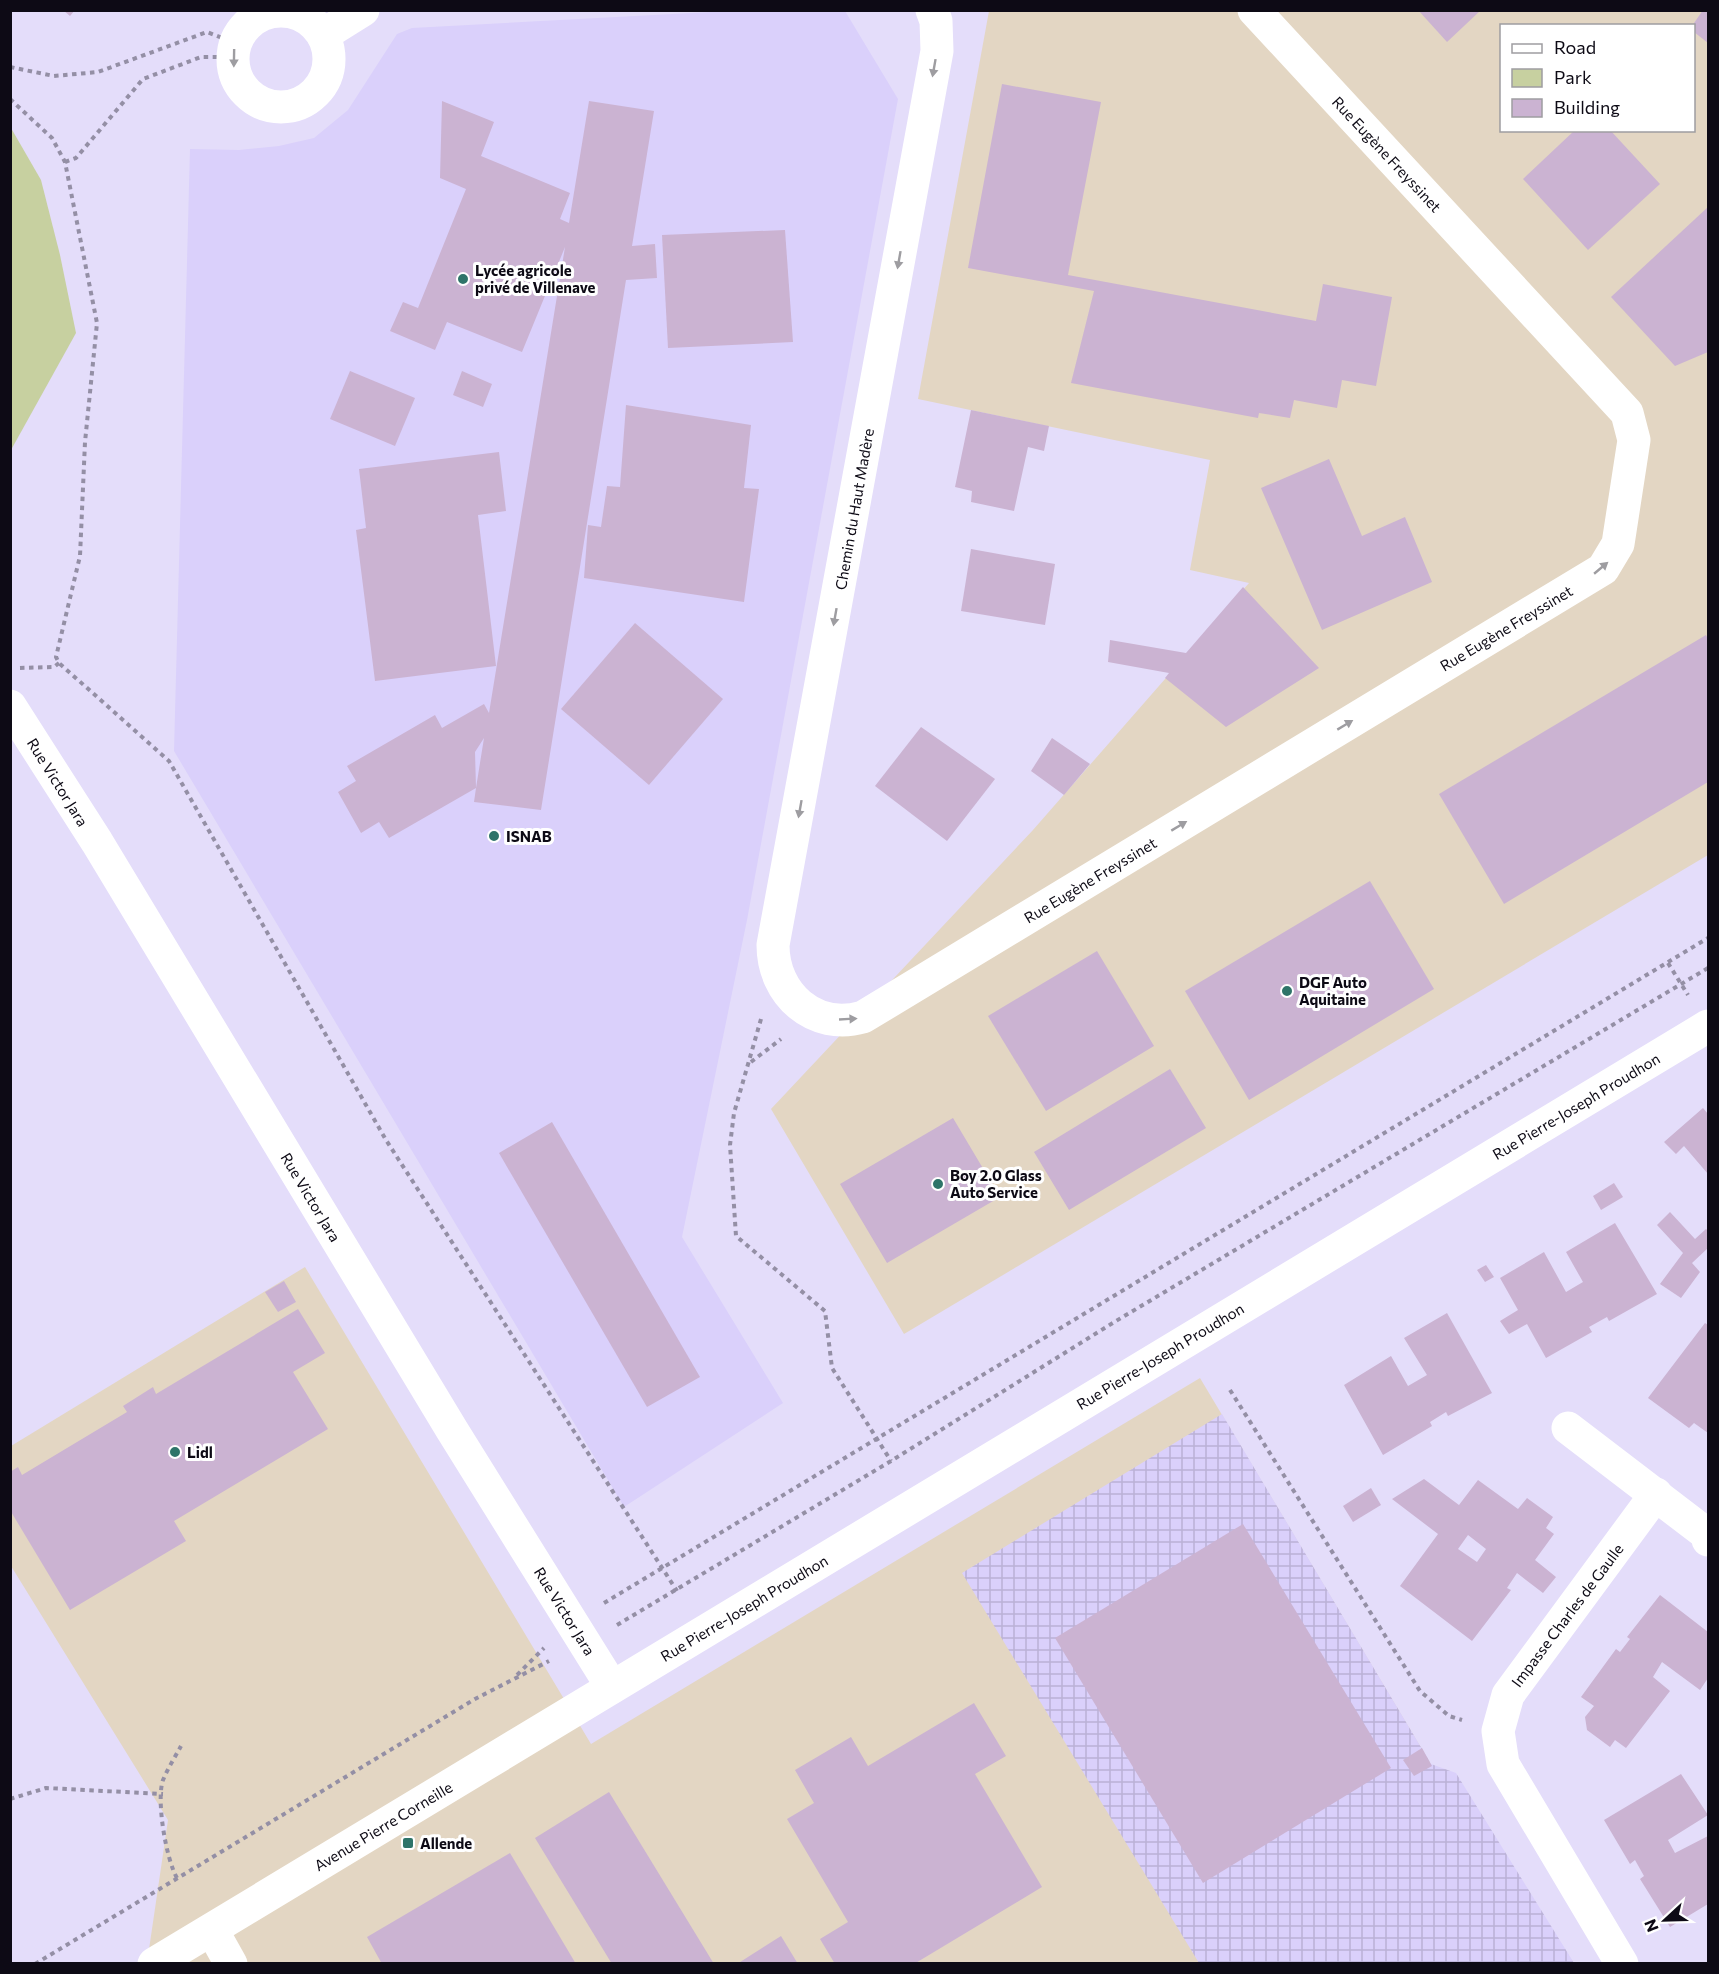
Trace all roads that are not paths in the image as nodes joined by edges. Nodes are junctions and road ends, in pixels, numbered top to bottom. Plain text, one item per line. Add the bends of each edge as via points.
1 (363, 10) edge
2 (932, 10) edge
3 (1254, 10) edge
4 (322, 35) junction
5 (10, 706) edge
6 (795, 1001) joint
7 (1708, 1026) edge
8 (1568, 1428) dead end
9 (1656, 1494) junction
10 (1708, 1538) edge
11 (612, 1688) junction
12 (212, 1930) junction
13 (154, 1964) edge
14 (231, 1964) edge
15 (1622, 1964) edge

1 - 4 street
2 -> 6 street, Chemin du Haut Madère via 937,51 773,945 776,974
6 -> 3 street, Rue Eugène Freyssinet via 822,1017 851,1021 863,1017 1603,569 1616,551 1634,440 1627,413
4 -> 4 street via 299,14 268,12 254,18 243,29 233,50 234,74 254,100 285,108 300,103 323,82 328,50
5 - 11 street, Rue Victor Jara via 97,842
7 - 11 street, Rue Pierre-Joseph Proudhon
8 - 9 street
9 - 10 street
9 - 15 street, Impasse Charles de Gaulle via 1508,1695 1498,1731 1503,1764
11 - 12 street, Avenue Pierre Corneille
12 - 13 street, Avenue Pierre Corneille
12 - 14 street

